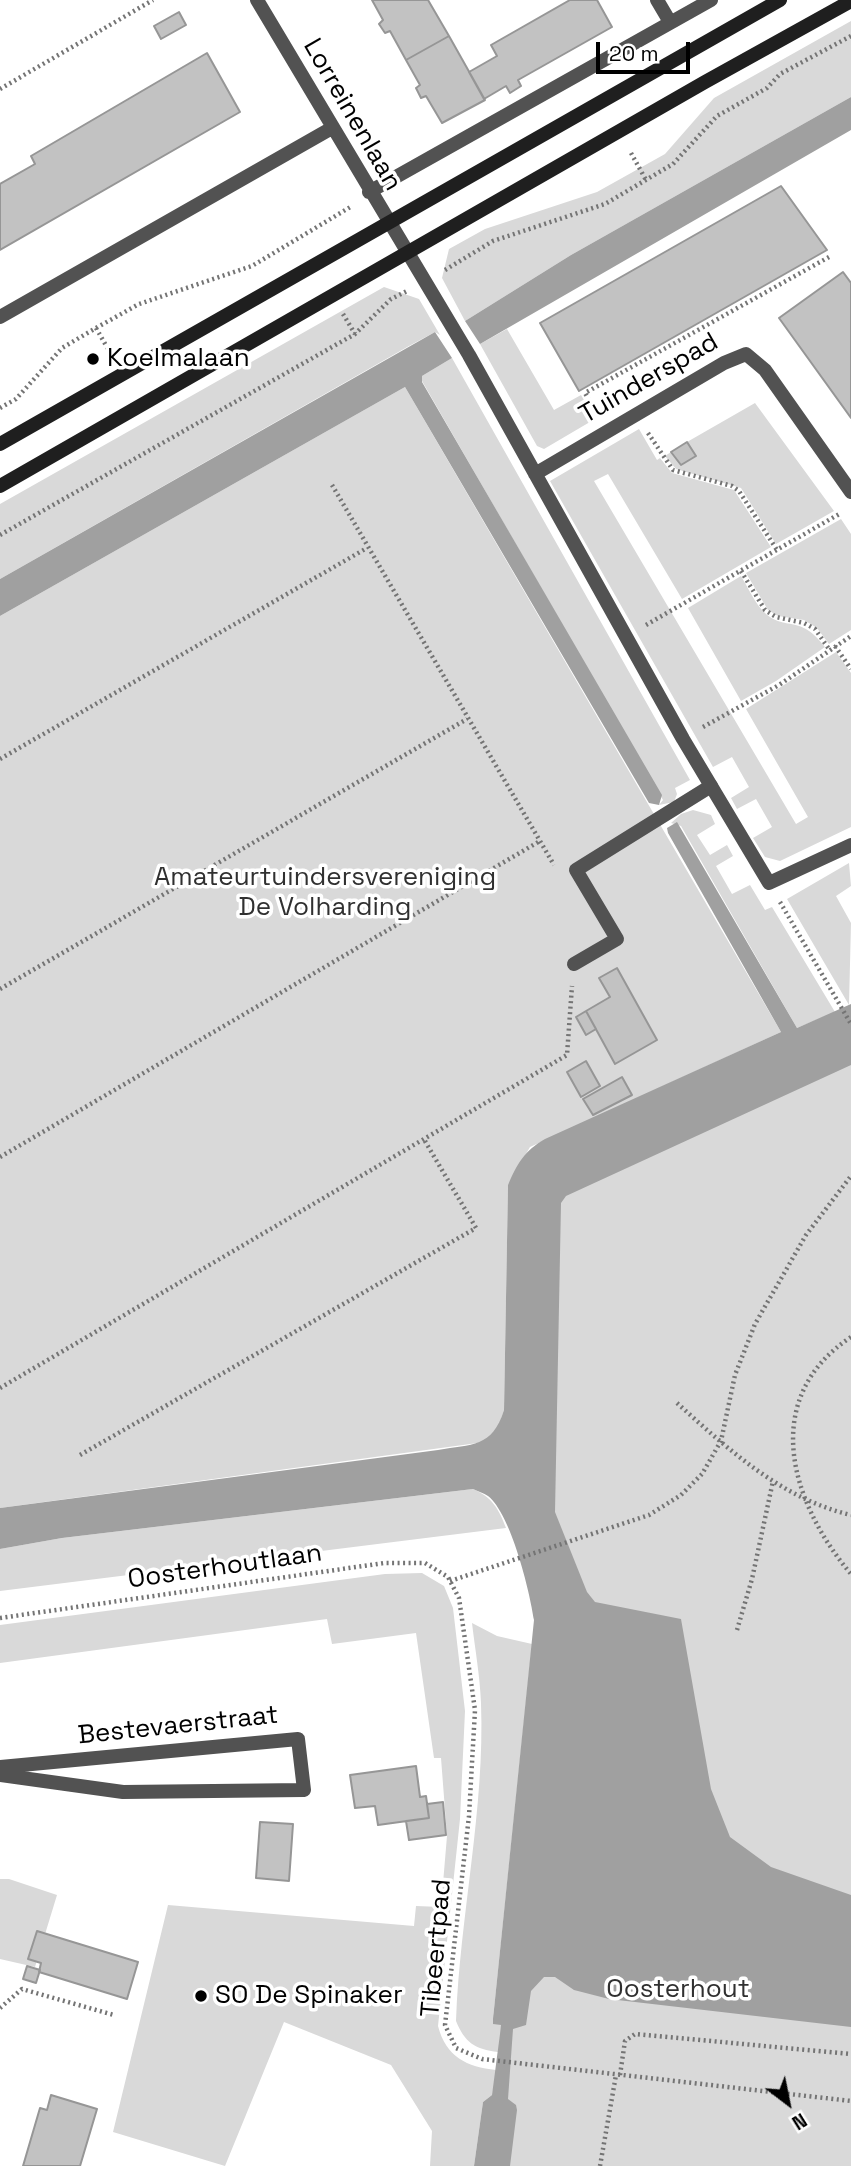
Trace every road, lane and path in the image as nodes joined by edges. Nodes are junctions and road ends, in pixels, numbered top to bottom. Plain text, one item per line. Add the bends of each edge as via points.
1 (153, 0) edge
2 (257, 0) edge
3 (657, 0) edge
4 (711, 0) edge
5 (780, 0) edge
6 (851, 1) edge
7 (670, 22) junction
8 (0, 89) edge
9 (332, 128) junction
10 (631, 153) dead end
11 (646, 180) dead end
12 (369, 192) junction
13 (388, 224) junction
14 (407, 254) junction
15 (829, 257) dead end
16 (0, 317) edge
17 (96, 328) junction
18 (111, 354) dead end
19 (0, 408) edge
20 (638, 414) junction
21 (607, 432) junction
22 (0, 444) edge
23 (535, 474) junction
24 (332, 485) dead end
25 (0, 486) edge
26 (851, 492) edge
27 (844, 511) dead end
28 (367, 548) junction
29 (777, 550) junction
30 (740, 570) junction
31 (851, 636) edge
32 (625, 637) junction
33 (835, 646) junction
34 (829, 649) junction
35 (851, 669) edge
36 (467, 719) junction
37 (683, 739) junction
38 (0, 759) edge
39 (712, 786) junction
40 (540, 841) junction
41 (851, 845) edge
42 (576, 870) junction
43 (769, 883) junction
44 (574, 964) joint
45 (0, 989) edge
46 (851, 1024) edge
47 (425, 1141) junction
48 (0, 1157) edge
49 (851, 1176) edge
50 (851, 1337) edge
51 (0, 1388) edge
52 (677, 1403) dead end
53 (721, 1441) junction
54 (80, 1455) dead end
55 (773, 1481) junction
56 (806, 1501) junction
57 (851, 1515) edge
58 (851, 1574) edge
59 (450, 1580) junction
60 (0, 1618) edge
61 (737, 1630) dead end
62 (0, 1768) edge
63 (0, 1775) edge
64 (0, 2008) edge
65 (114, 2015) dead end
66 (851, 2054) edge
67 (618, 2075) junction
68 (851, 2101) edge
69 (600, 2166) edge

1 - 8 path
2 - 9 street, Lorreinenlaan
3 - 7 street
4 - 7 street
5 - 13 street
6 - 14 street
7 - 12 street
9 - 12 street, Lorreinenlaan
9 - 16 street
10 - 11 path
12 - 13 street, Lorreinenlaan
12 - 17 path via 343,213 252,266 139,304
13 - 14 street, Lorreinenlaan
13 - 22 street
14 - 23 street
14 - 25 street
15 - 21 path via 585,394
17 - 18 path
17 - 19 path via 62,348 16,399
20 - 21 street, Tuinderspad
20 - 26 street, Tuinderspad via 736,356 753,356
20 - 29 path via 673,470 739,491
21 - 23 street, Tuinderspad
23 - 32 street
24 - 28 path
27 - 29 path
28 - 36 path
28 - 38 path
29 - 30 path
30 - 32 path
30 - 34 path via 765,610 815,629
31 - 33 path
32 - 37 street
33 - 34 path
33 - 35 path
34 - 37 path via 779,685
36 - 40 path
36 - 45 path
37 - 39 street
39 - 42 street
39 - 43 street
40 - 42 path via 558,872
40 - 48 path
41 - 43 street
42 - 44 street via 617,939
43 - 46 path
44 - 47 path via 567,1055
47 - 51 path
47 - 54 path via 476,1228
49 - 53 path via 806,1235 755,1324 734,1375
50 - 56 path via 817,1365 798,1402 793,1462
52 - 53 path
53 - 55 path
53 - 59 path via 702,1474 681,1495 649,1515
55 - 56 path
55 - 61 path
56 - 57 path
56 - 58 path
59 - 60 path, Oosterhoutlaan via 425,1563 384,1563
59 - 67 path, Tibeertpad via 458,1598 475,1710 469,1816 445,2025 456,2048 482,2059
62 - 63 street, Bestevaerstraat via 298,1739 304,1790 124,1792
64 - 65 path via 22,1989
66 - 67 path via 635,2034 625,2041
67 - 68 path, Tibeertpad
67 - 69 path

